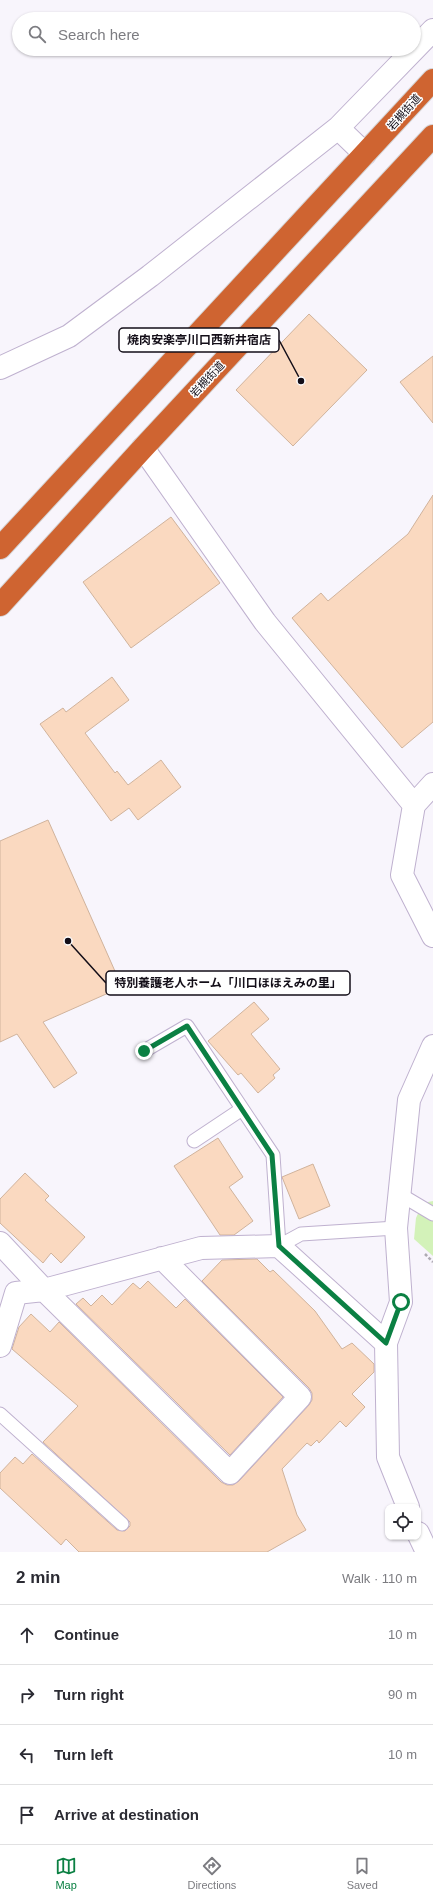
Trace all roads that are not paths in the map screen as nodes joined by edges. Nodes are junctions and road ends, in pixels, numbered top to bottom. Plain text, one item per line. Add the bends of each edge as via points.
1 (433, 30) edge
2 (421, 42) edge
3 (408, 56) edge
4 (433, 80) edge
5 (338, 128) junction
6 (431, 143) edge
7 (365, 154) junction
8 (0, 368) edge
9 (143, 448) junction
10 (0, 548) edge
11 (0, 605) edge
12 (433, 784) edge
13 (414, 805) junction
14 (433, 936) edge
15 (433, 1046) edge
16 (144, 1051) dead end
17 (242, 1109) junction
18 (194, 1141) dead end
19 (400, 1195) junction
20 (433, 1214) edge
21 (396, 1228) junction
22 (0, 1244) edge
23 (279, 1246) junction
24 (162, 1258) junction
25 (44, 1290) junction
26 (386, 1343) junction
27 (0, 1346) edge
28 (0, 1414) edge
29 (407, 1504) edge
30 (122, 1524) dead end
31 (421, 1539) edge
32 (427, 1552) edge

1 - 2 street
3 - 5 street
4 - 7 highway, 岩槻街道
5 - 7 street
5 - 8 street via 150,276 69,336
6 - 9 highway, 岩槻街道
7 - 10 highway, 岩槻街道
9 - 11 highway, 岩槻街道
9 - 13 street via 265,622
12 - 13 street
13 - 14 street via 402,875
15 - 19 street via 409,1100
16 - 17 lane via 187,1026
17 - 18 lane
17 - 23 lane via 272,1155
19 - 20 lane
19 - 21 street
21 - 23 lane via 301,1234
21 - 26 street via 401,1302
22 - 25 street
23 - 24 street via 200,1248
23 - 26 street
24 - 25 street
24 - 25 street via 300,1397 230,1473
25 - 27 street via 16,1293
26 - 29 street via 388,1457
28 - 30 lane
31 - 32 street

